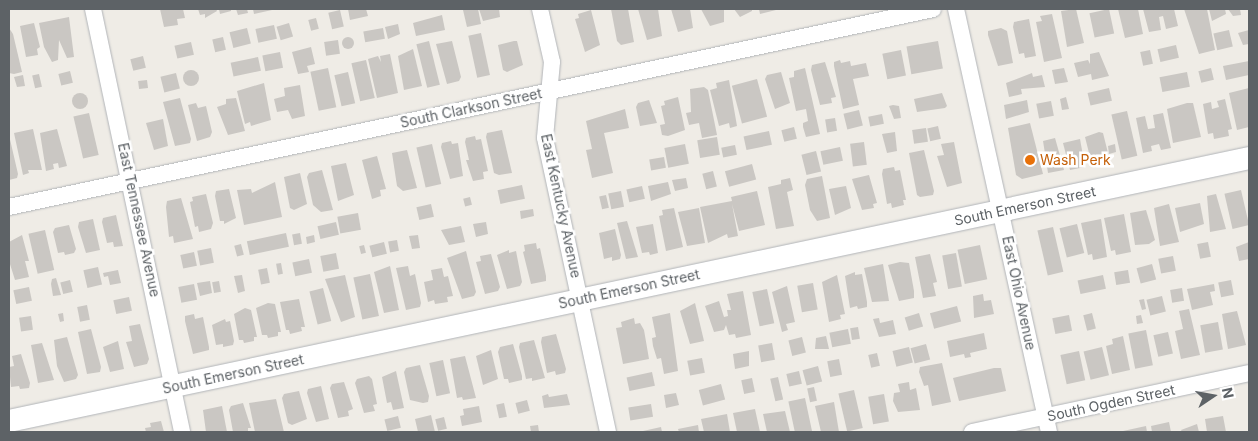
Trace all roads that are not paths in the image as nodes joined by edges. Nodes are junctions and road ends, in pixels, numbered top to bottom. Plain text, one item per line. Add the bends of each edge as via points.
1 (93, 9) edge
2 (540, 9) edge
3 (933, 9) edge
4 (956, 9) edge
5 (550, 91) junction
6 (1249, 158) edge
7 (131, 181) junction
8 (9, 207) edge
9 (1002, 211) junction
10 (580, 299) junction
11 (1249, 373) edge
12 (173, 387) junction
13 (9, 421) edge
14 (1047, 424) edge
15 (182, 432) edge
16 (608, 432) edge
17 (972, 432) edge

1 - 7 street, East Tennessee Avenue
2 - 5 street, East Kentucky Avenue via 552,62
3 - 5 street, South Clarkson Street
4 - 9 street, East Ohio Avenue
5 - 7 street, South Clarkson Street
5 - 10 street, East Kentucky Avenue via 546,138
6 - 9 street, South Emerson Street
7 - 8 street, South Clarkson Street
7 - 12 street, East Tennessee Avenue
9 - 10 street, South Emerson Street
9 - 14 street, East Ohio Avenue
10 - 12 street, South Emerson Street
10 - 16 street, East Kentucky Avenue
11 - 14 street, South Ogden Street
12 - 13 street, South Emerson Street
12 - 15 street, East Tennessee Avenue
14 - 17 street, South Ogden Street

